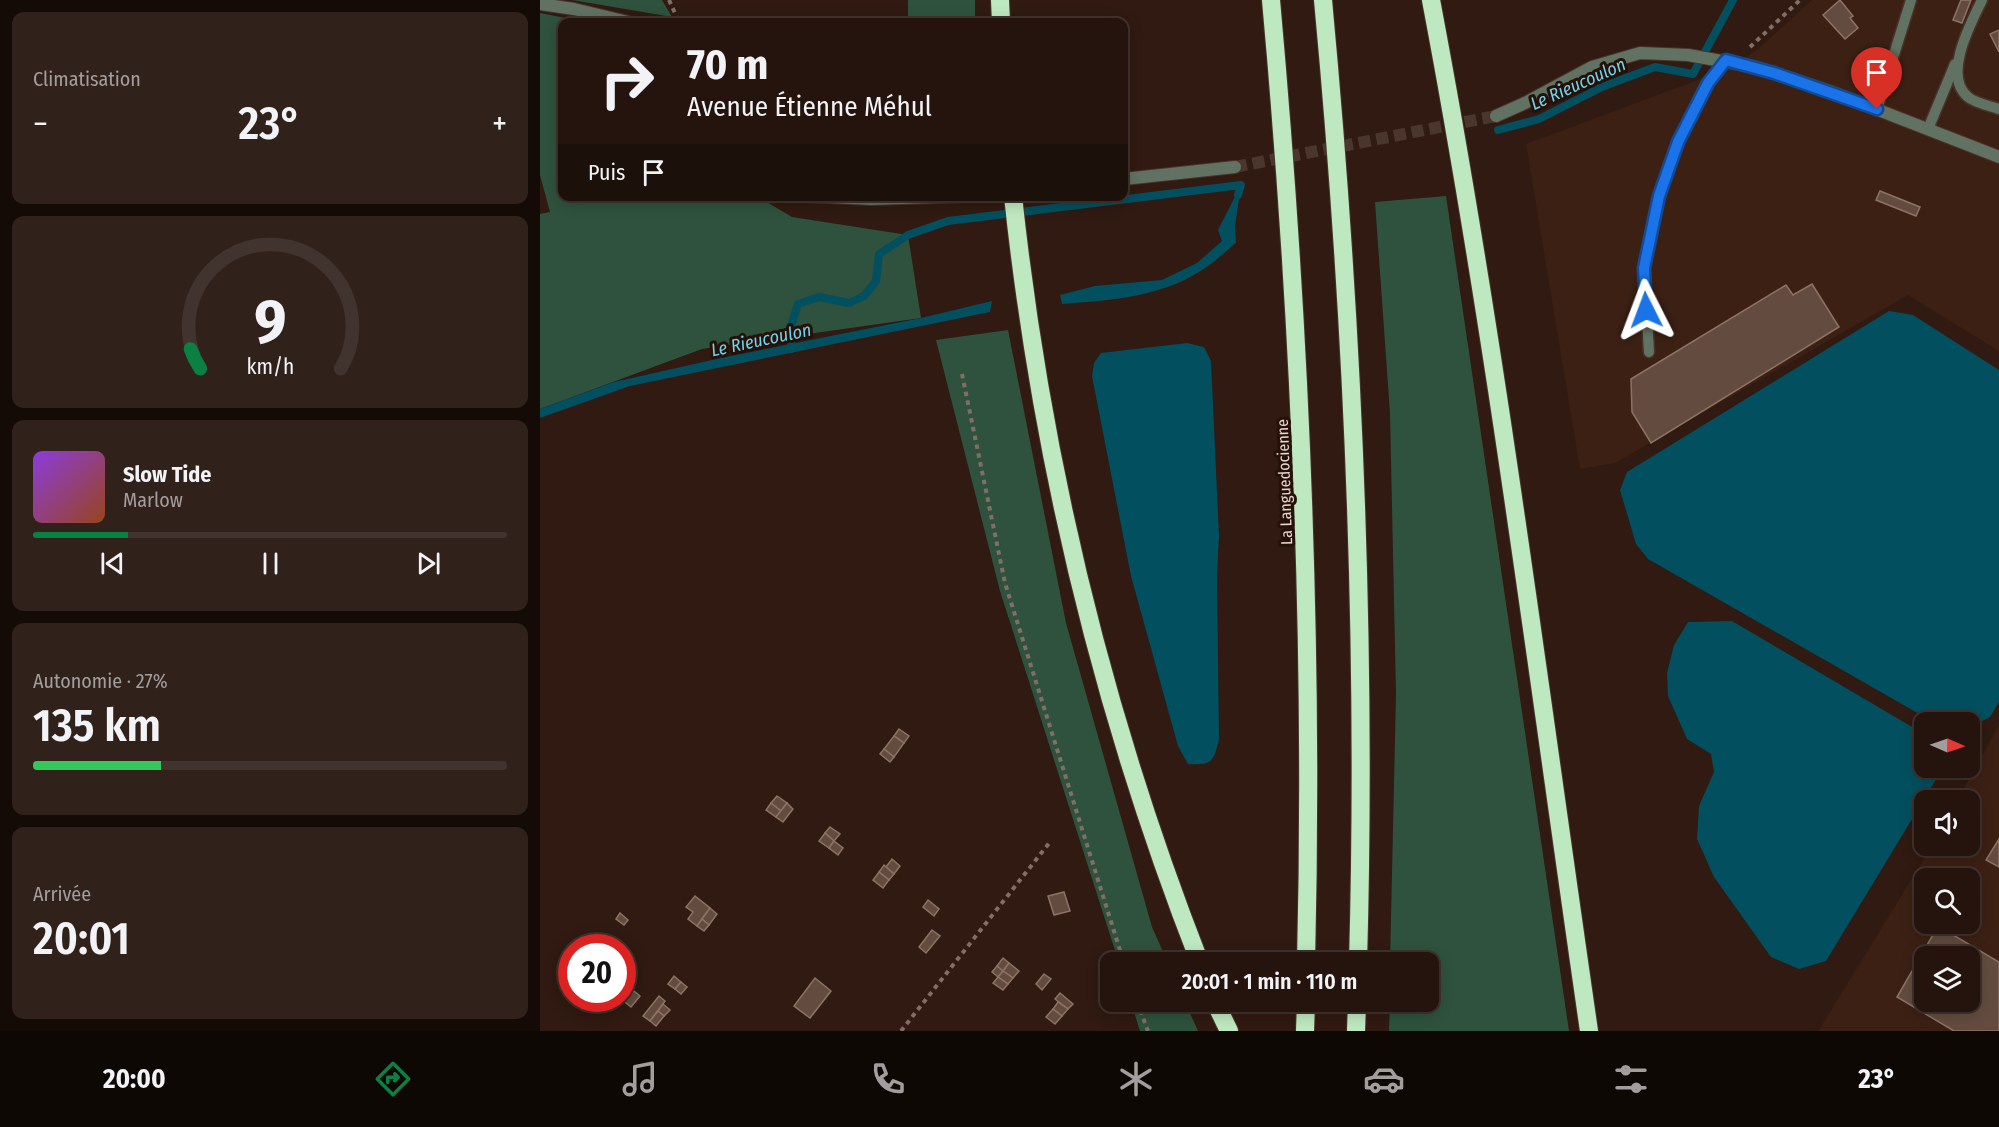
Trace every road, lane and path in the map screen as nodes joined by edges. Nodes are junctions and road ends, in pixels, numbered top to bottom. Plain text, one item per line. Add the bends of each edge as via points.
1 (669, 0) edge
2 (1000, 0) edge
3 (1271, 0) edge
4 (1323, 0) edge
5 (1431, 0) edge
6 (1800, 0) edge
7 (1911, 0) edge
8 (1982, 0) edge
9 (540, 4) edge
10 (611, 18) edge
11 (677, 18) edge
12 (1000, 18) edge
13 (1958, 58) junction
14 (1726, 60) junction
15 (1877, 109) junction
16 (1999, 110) edge
17 (1496, 117) tunnel mouth
18 (1928, 129) junction
19 (1999, 157) edge
20 (1235, 167) tunnel mouth
21 (1128, 179) edge
22 (1013, 201) edge
23 (1649, 352) dead end
24 (962, 374) dead end
25 (1050, 842) dead end
26 (1121, 952) edge
27 (1196, 952) edge
28 (1306, 952) edge
29 (1358, 952) edge
30 (1141, 1012) edge
31 (1220, 1012) edge
32 (1306, 1012) edge
33 (1357, 1012) edge
34 (902, 1031) edge
35 (1148, 1031) edge
36 (1229, 1031) edge
37 (1305, 1031) edge
38 (1356, 1031) edge
39 (1589, 1031) edge

1 - 11 path
2 - 12 highway
3 - 28 highway, La Languedocienne via 1295,298 1303,467 1309,698
4 - 29 highway via 1340,202 1357,522
5 - 39 highway via 1482,291
6 - 14 path via 1752,46
7 - 15 lane
8 - 13 lane
9 - 10 street
13 - 16 lane via 1959,85 1968,98
13 - 18 lane
14 - 15 street
14 - 17 street via 1640,53 1592,67
14 - 23 lane via 1708,83 1678,142 1659,196 1644,268
15 - 18 street
18 - 19 street
20 - 21 street
22 - 27 highway via 1039,381 1077,568 1126,751
24 - 26 path via 1005,583
25 - 34 path
30 - 35 path
31 - 36 highway
32 - 37 highway
33 - 38 highway

